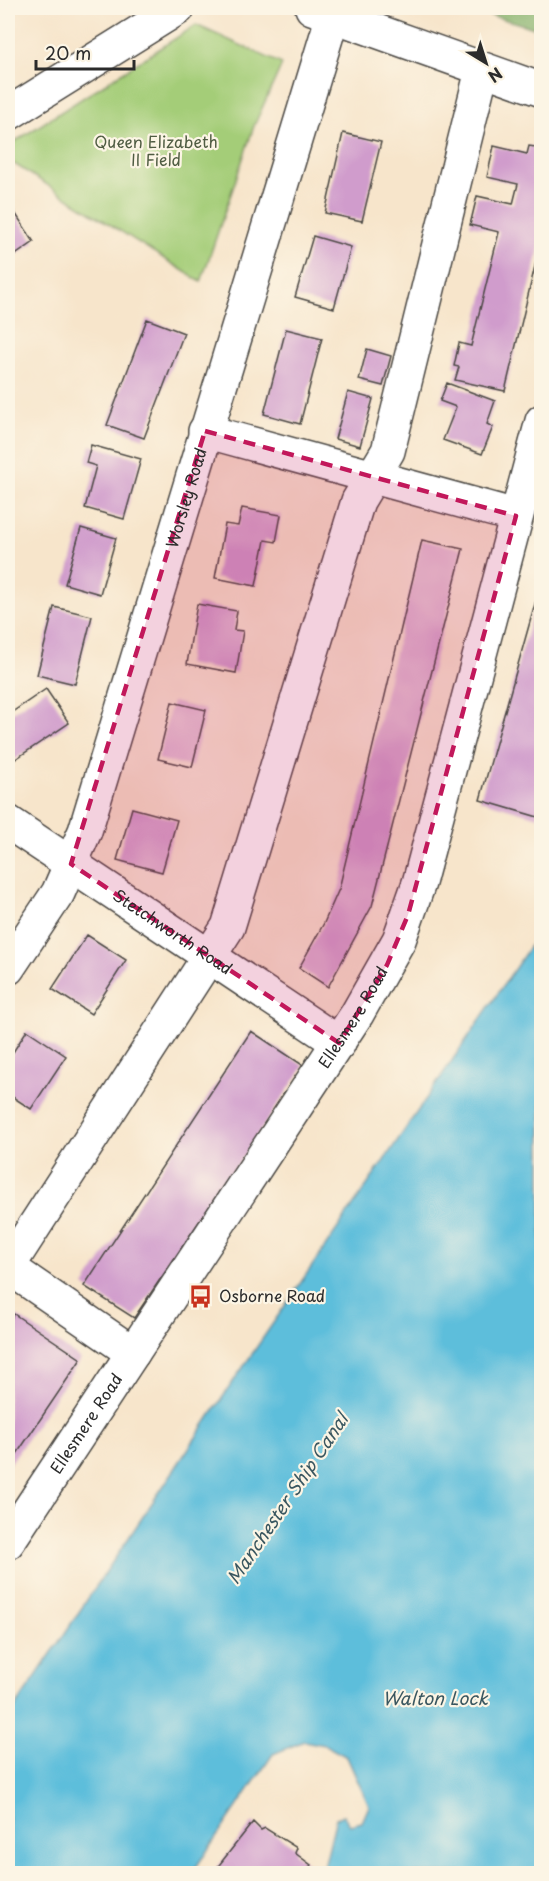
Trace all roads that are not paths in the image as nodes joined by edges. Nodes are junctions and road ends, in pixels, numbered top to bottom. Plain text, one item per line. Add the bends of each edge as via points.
1 (178, 8) edge
2 (322, 11) edge
3 (482, 70) junction
4 (542, 90) edge
5 (8, 114) edge
6 (542, 421) edge
7 (206, 431) junction
8 (372, 476) junction
9 (516, 516) junction
10 (8, 822) edge
11 (71, 864) junction
12 (210, 957) junction
13 (8, 968) edge
14 (339, 1043) junction
15 (8, 1267) edge
16 (133, 1353) junction
17 (8, 1542) edge

1 - 5 street
2 - 3 street
2 - 7 street, Worsley Road
3 - 4 street
3 - 8 street via 388,451
6 - 9 street, Ellesmere Road
7 - 8 street
7 - 11 street, Worsley Road via 85,831
8 - 9 street
8 - 12 street via 358,501 228,927
9 - 14 street, Ellesmere Road via 408,915 387,965
10 - 11 street, Stetchworth Road
11 - 12 street, Stetchworth Road
11 - 13 street, Worsley Road via 57,893
12 - 14 street, Stetchworth Road
12 - 15 street
14 - 16 street, Ellesmere Road
15 - 16 street
16 - 17 street, Ellesmere Road

